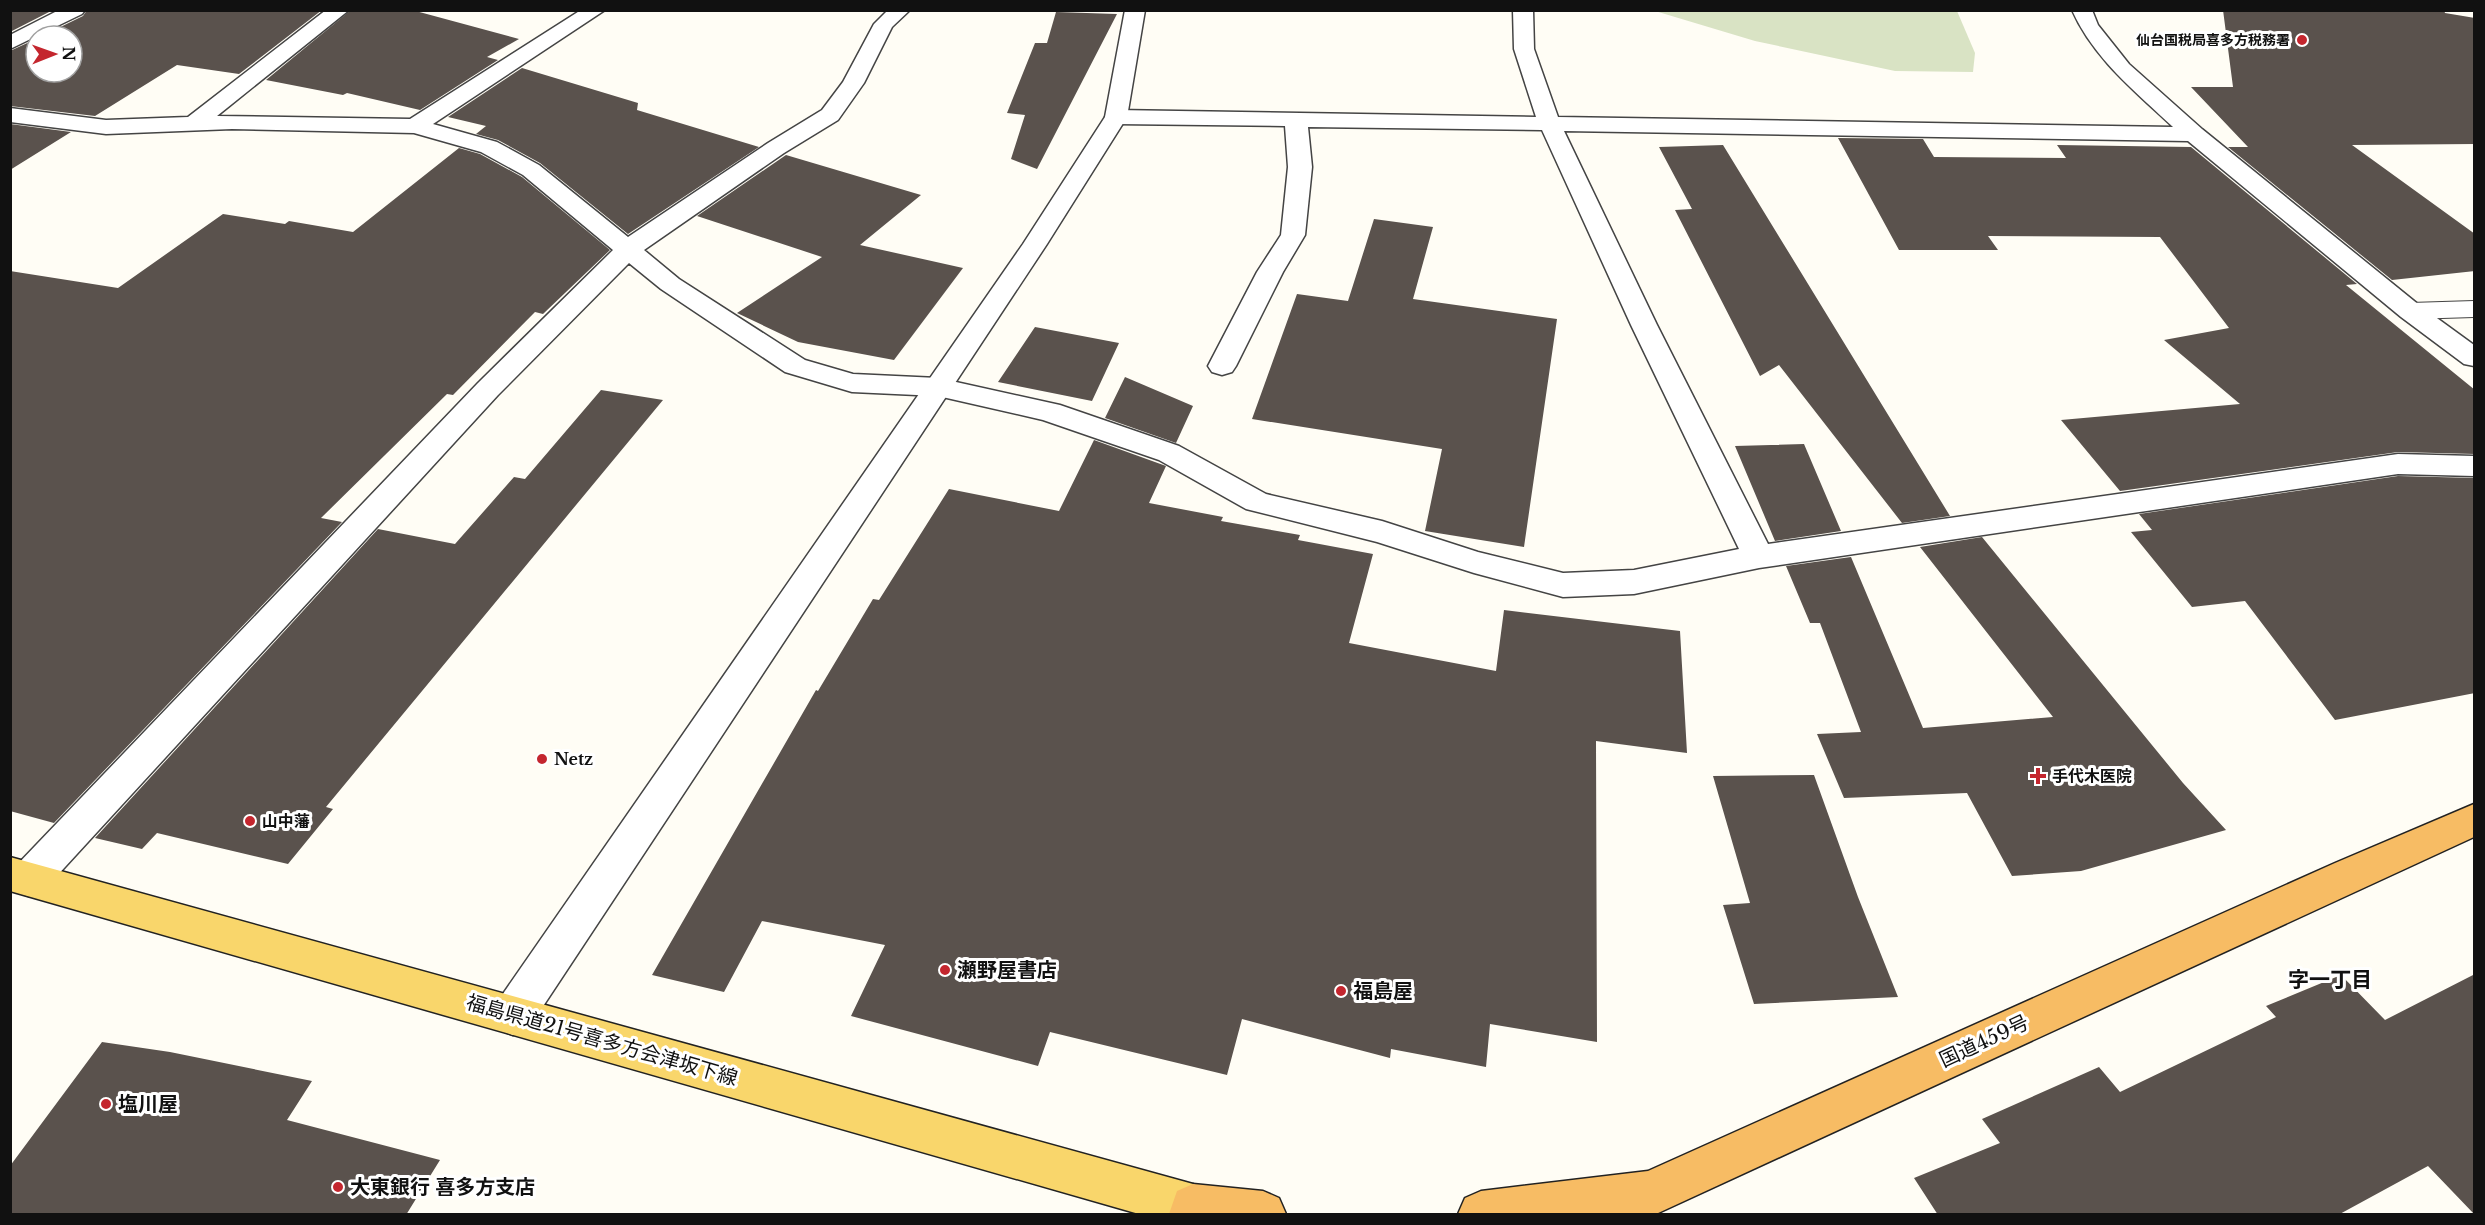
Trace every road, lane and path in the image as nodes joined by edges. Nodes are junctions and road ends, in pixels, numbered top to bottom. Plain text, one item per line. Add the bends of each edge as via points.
1 (75, 10) edge
2 (339, 10) edge
3 (595, 10) edge
4 (900, 10) edge
5 (1135, 10) edge
6 (1523, 10) edge
7 (2082, 10) edge
8 (10, 44) edge
9 (10, 115) edge
10 (1116, 117) junction
11 (1296, 119) junction
12 (1549, 123) junction
13 (193, 124) junction
14 (415, 126) junction
15 (2194, 134) junction
16 (628, 249) junction
17 (2475, 309) edge
18 (2410, 311) junction
19 (2475, 358) edge
20 (1222, 366) dead end
21 (938, 387) junction
22 (2475, 466) edge
23 (1760, 557) junction
24 (2475, 820) edge
25 (20, 876) edge
26 (513, 1015) junction
27 (1192, 1211) edge
28 (1263, 1215) edge
29 (1481, 1215) edge

1 - 8 street
2 - 13 street
3 - 14 street
4 - 16 street via 884,24 853,83 830,115
5 - 10 street
6 - 12 street via 1524,50
7 - 15 street via 2089,26 2122,68
9 - 13 street via 106,127
10 - 11 street
10 - 21 street
11 - 12 street
11 - 20 street via 1300,167 1293,235
12 - 15 street
12 - 23 street
13 - 14 street
14 - 16 street via 489,147 531,170
15 - 18 street
16 - 21 street via 670,284 795,366 852,383
16 - 25 street via 488,389
17 - 18 lane
18 - 19 street
21 - 23 street via 1050,412 1169,453 1257,502 1382,532 1563,585 1634,582
21 - 26 street
22 - 23 street via 2398,464
24 - 29 highway, 国道459号 via 1650,1194
25 - 26 main road, 福島県道21号喜多方会津坂下線
26 - 27 main road, 福島県道21号喜多方会津坂下線
27 - 28 highway

